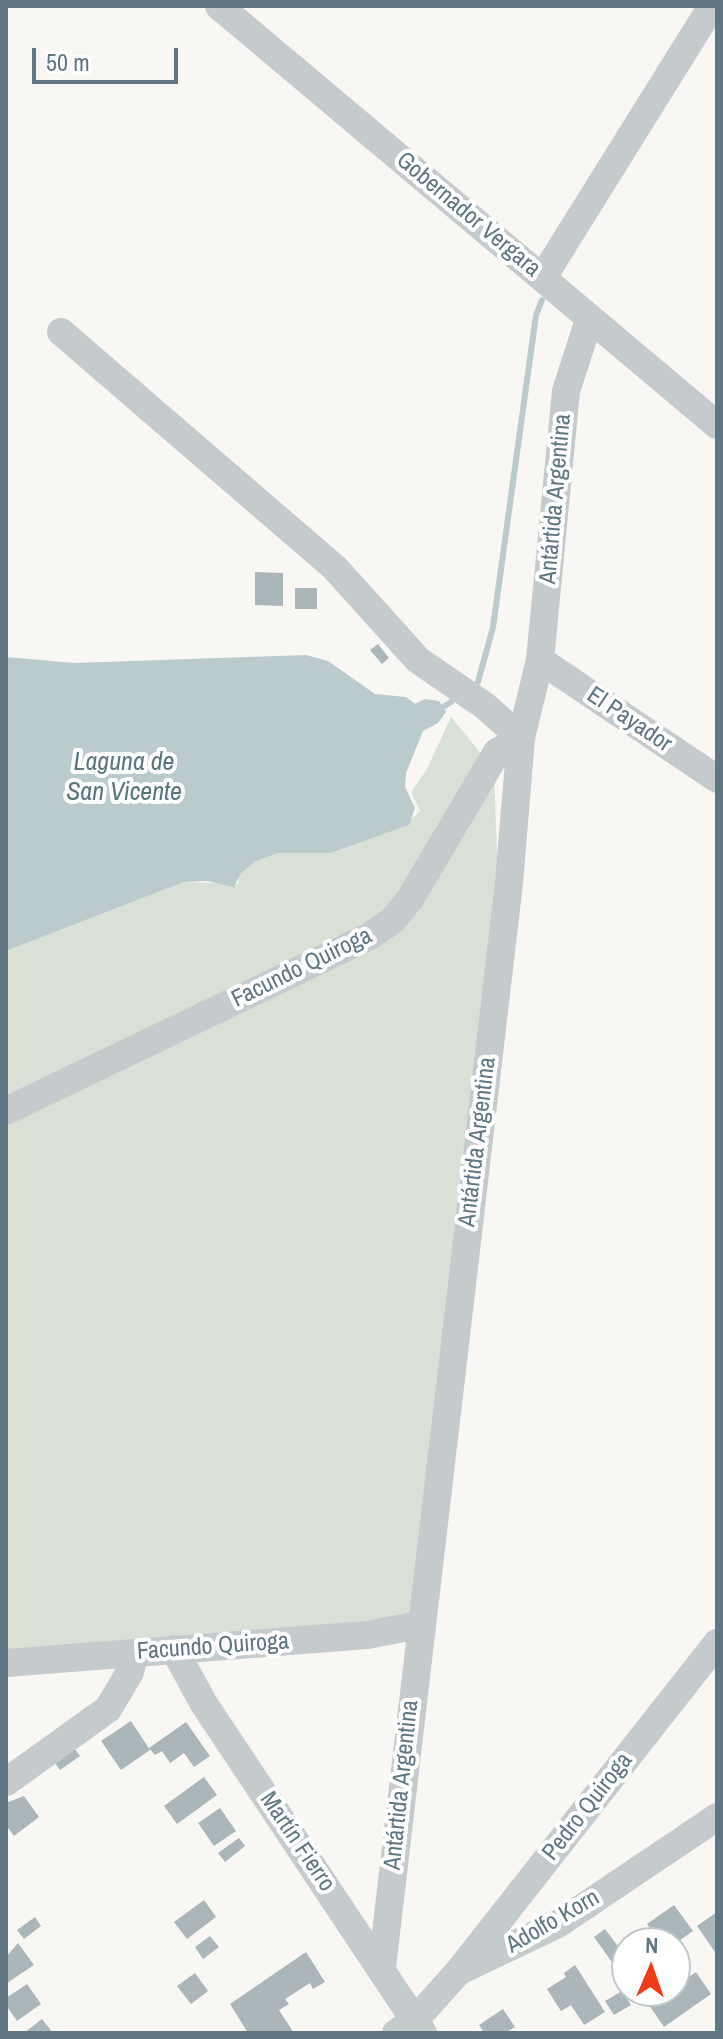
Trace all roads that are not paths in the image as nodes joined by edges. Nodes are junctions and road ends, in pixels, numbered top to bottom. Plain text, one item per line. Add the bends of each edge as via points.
1 (219, 6) edge
2 (712, 6) edge
3 (543, 277) junction
4 (589, 320) junction
5 (61, 332) dead end
6 (717, 425) edge
7 (540, 660) junction
8 (521, 738) junction
9 (717, 779) edge
10 (6, 1111) edge
11 (419, 1625) junction
12 (717, 1643) edge
13 (174, 1649) junction
14 (135, 1653) junction
15 (6, 1663) edge
16 (6, 1782) edge
17 (717, 1817) edge
18 (382, 1967) junction
19 (459, 1971) junction
20 (411, 2029) edge

1 - 3 street, Gobernador Vergara
2 - 3 street
3 - 4 street, Gobernador Vergara
4 - 6 street, Gobernador Vergara
4 - 7 street, Antártida Argentina via 566,391
5 - 8 street via 335,568 418,660
7 - 8 street, Antártida Argentina
7 - 9 street, El Payador
8 - 10 street, Facundo Quiroga via 497,752 393,920 370,936
8 - 11 street, Antártida Argentina via 508,899
11 - 13 street, Facundo Quiroga via 367,1635
11 - 18 street, Antártida Argentina
12 - 19 street, Pedro Quiroga
13 - 14 street, Facundo Quiroga
13 - 18 street, Martín Fierro via 204,1704
14 - 15 street, Facundo Quiroga
14 - 16 street via 108,1709
17 - 19 street, Adolfo Korn via 558,1924
18 - 20 street, Martín Fierro
19 - 20 street, Adolfo Korn

